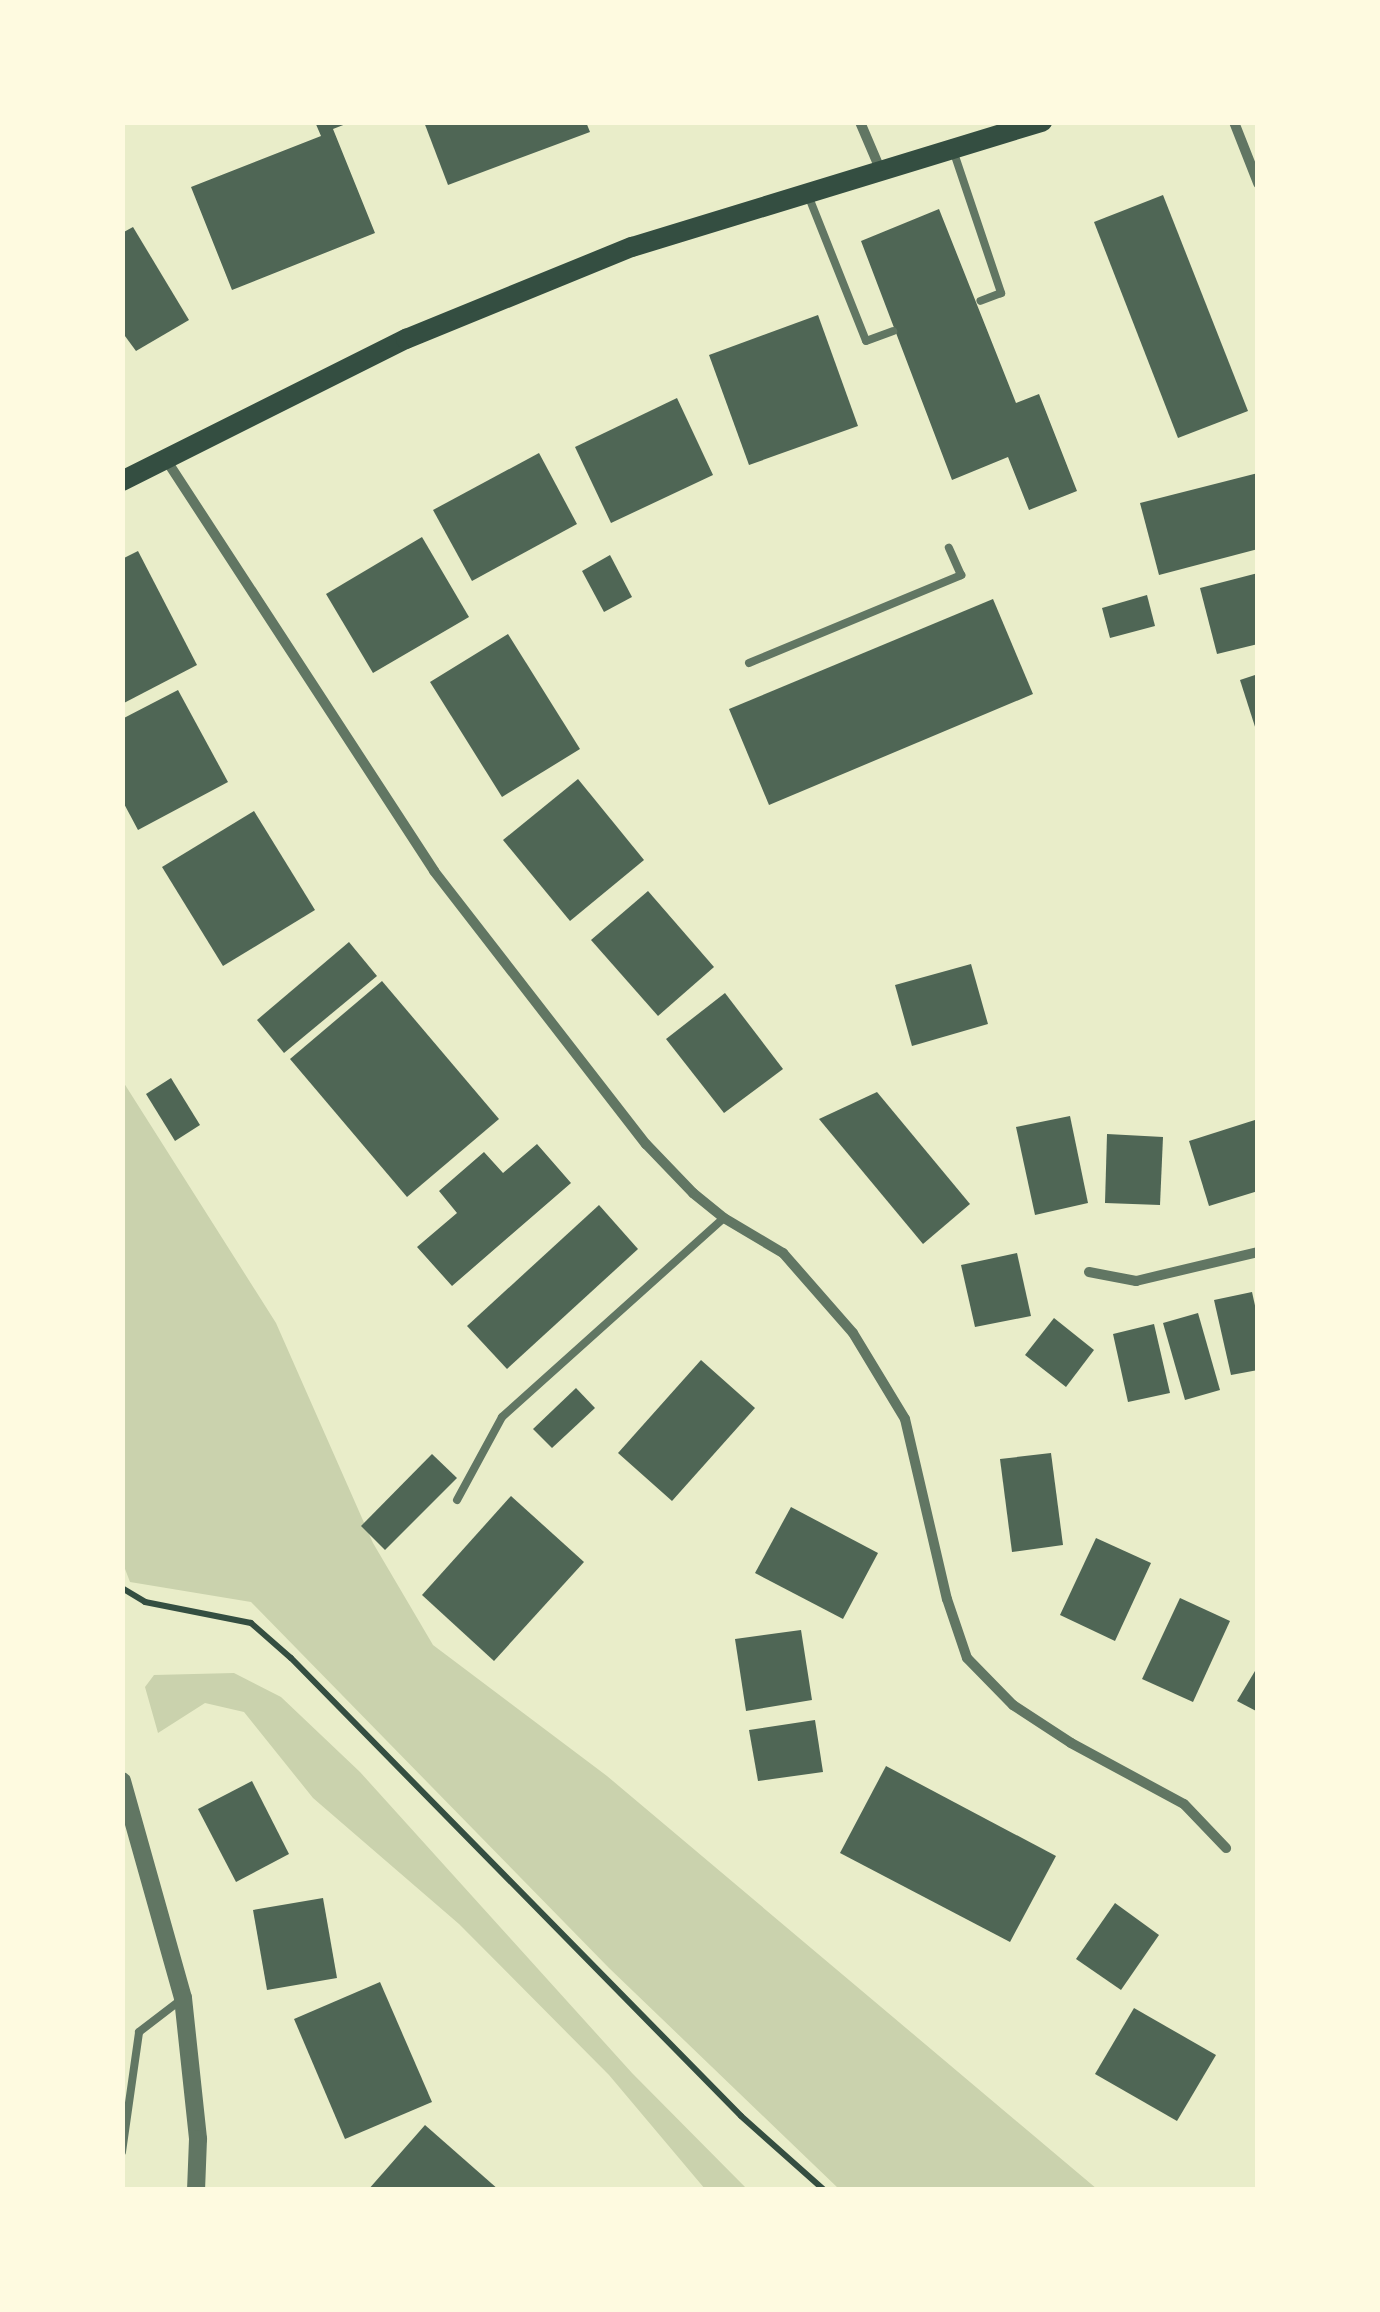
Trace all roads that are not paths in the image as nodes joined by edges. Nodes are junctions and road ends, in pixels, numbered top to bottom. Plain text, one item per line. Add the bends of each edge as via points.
1 (860, 122) edge
2 (1042, 122) edge
3 (1234, 122) edge
4 (953, 148) junction
5 (880, 169) junction
6 (1258, 183) edge
7 (806, 192) junction
8 (980, 300) dead end
9 (893, 331) dead end
10 (164, 458) junction
11 (122, 481) edge
12 (949, 548) dead end
13 (748, 663) dead end
14 (724, 1218) junction
15 (1258, 1252) edge
16 (1089, 1272) dead end
17 (458, 1500) dead end
18 (122, 1781) edge
19 (1226, 1848) dead end
20 (183, 1998) junction
21 (122, 2152) edge
22 (196, 2190) edge

1 - 5 street
2 - 4 main road
3 - 6 street
4 - 5 main road
4 - 8 lane via 1001,293
5 - 7 main road
7 - 9 lane via 866,340
7 - 10 main road via 632,247 406,338
10 - 11 main road
10 - 14 street via 434,872 646,1144
12 - 13 lane via 961,575
14 - 17 lane via 502,1417
14 - 19 street via 783,1252 853,1333 905,1420 946,1599 967,1658 1013,1706 1184,1804
15 - 16 street via 1136,1281
18 - 20 street
20 - 21 lane via 138,2032
20 - 22 street via 198,2139

